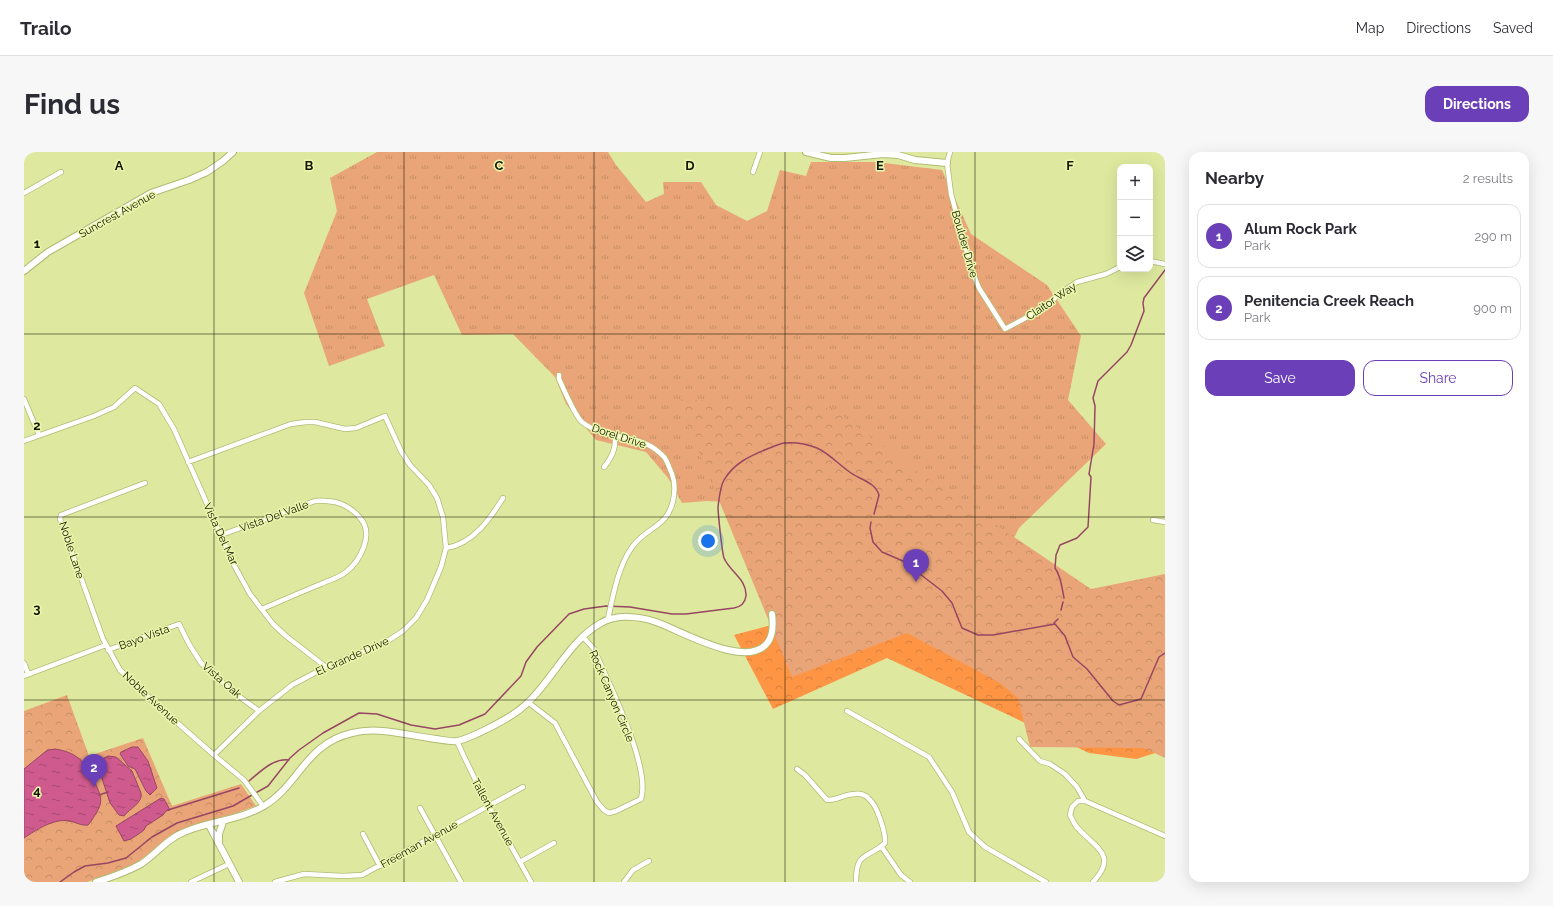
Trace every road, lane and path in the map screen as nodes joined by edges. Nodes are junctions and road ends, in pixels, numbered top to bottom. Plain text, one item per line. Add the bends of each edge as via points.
1 (233, 152) edge
2 (760, 152) edge
3 (806, 152) edge
4 (950, 152) edge
5 (947, 163) junction
6 (61, 172) dead end
7 (753, 172) dead end
8 (24, 193) edge
9 (1153, 262) edge
10 (1165, 264) edge
11 (1117, 269) edge
12 (24, 271) edge
13 (1005, 329) joint
14 (559, 375) dead end
15 (24, 399) edge
16 (39, 436) junction
17 (615, 436) junction
18 (24, 441) edge
19 (188, 462) junction
20 (604, 467) dead end
21 (145, 483) dead end
22 (503, 498) dead end
23 (1153, 520) dead end
24 (1165, 522) edge
25 (221, 535) junction
26 (446, 548) junction
27 (262, 609) junction
28 (772, 614) dead end
29 (608, 619) junction
30 (179, 624) joint
31 (583, 637) junction
32 (107, 648) junction
33 (24, 663) edge
34 (326, 667) junction
35 (26, 675) edge
36 (529, 703) junction
37 (848, 711) dead end
38 (259, 712) junction
39 (1019, 739) dead end
40 (456, 741) junction
41 (214, 755) junction
42 (797, 769) dead end
43 (523, 787) dead end
44 (1085, 801) junction
45 (263, 806) junction
46 (488, 806) junction
47 (420, 808) dead end
48 (223, 822) junction
49 (209, 825) junction
50 (363, 834) dead end
51 (435, 836) junction
52 (1165, 836) edge
53 (554, 843) dead end
54 (219, 846) junction
55 (881, 846) junction
56 (649, 861) dead end
57 (520, 862) junction
58 (229, 864) junction
59 (380, 866) junction
60 (96, 882) edge
61 (191, 882) edge
62 (239, 882) edge
63 (276, 882) edge
64 (461, 882) edge
65 (531, 882) edge
66 (624, 882) edge
67 (856, 882) edge
68 (910, 882) edge
69 (1046, 882) edge
70 (1093, 882) edge

1 - 12 street, Suncrest Avenue via 207,172 144,197 48,252
2 - 7 street
3 - 5 street via 831,158 883,154
4 - 5 street, Boulder Drive
5 - 13 street, Boulder Drive via 951,194 972,271 979,288
6 - 8 street
9 - 10 street
11 - 13 street, Claitor Way via 1077,282 1044,308
14 - 17 street, Dorel Drive via 580,421 593,430
15 - 16 street
16 - 18 street
16 - 19 street, Vista Del Mar via 114,407 135,388 158,404 174,429
17 - 20 street via 616,446 612,458
17 - 29 street, Dorel Drive via 637,440 652,447 666,459 674,479 674,494 671,510 664,521 632,546 622,564
19 - 25 street, Vista Del Mar
19 - 26 street, El Grande Drive via 291,424 315,422 345,429 356,428 386,416 401,451 437,498 443,517
21 - 32 street, Noble Lane via 61,515 60,519
22 - 26 street via 492,516 477,532 455,546
23 - 24 street
25 - 27 street, Vista Del Mar via 250,594
25 - 27 street, Vista Del Valle via 315,501 331,500 341,503 351,508 362,520 366,528 365,544 357,560 345,573
26 - 34 street, El Grande Drive via 427,600 416,618 403,631 386,642
27 - 34 street, Vista Del Mar via 286,636
28 - 29 street via 769,641 754,651 731,652 654,621 626,617
29 - 31 street via 594,626
30 - 32 street, Bayo Vista
30 - 38 street, Vista Oak via 201,663
31 - 36 street
31 - 36 street, Rock Canyon Circle via 594,649 633,740 642,786 641,799 616,811 609,813 604,810 597,802 555,723
32 - 35 street
32 - 41 street, Noble Avenue via 120,670
33 - 35 street
34 - 38 street, El Grande Drive via 292,685
36 - 40 street via 515,714
37 - 69 street via 929,758 952,792 973,837 985,847
38 - 41 street, El Grande Drive
39 - 44 street via 1040,761 1066,774
40 - 45 street via 376,730 343,735 324,745 311,756 282,790
40 - 46 street, Tallent Avenue
41 - 45 street, Noble Avenue via 244,780
42 - 55 street via 827,800 854,794 865,795 871,800 885,836 885,843
43 - 46 street, Freeman Avenue
44 - 52 street
44 - 70 street via 1074,804 1070,815 1076,826 1103,853 1105,864
45 - 48 street
46 - 51 street, Freeman Avenue
46 - 57 street, Tallent Avenue
47 - 51 street
48 - 49 street
48 - 54 street
49 - 54 street
49 - 60 street via 179,834 142,864
50 - 59 street
51 - 59 street, Freeman Avenue
51 - 64 street
53 - 57 street
54 - 58 street
55 - 67 street via 861,859
55 - 68 street via 901,875
56 - 66 street via 633,870
57 - 65 street, Tallent Avenue
58 - 61 street
58 - 62 street
59 - 63 street, Freeman Avenue via 362,875 304,874

